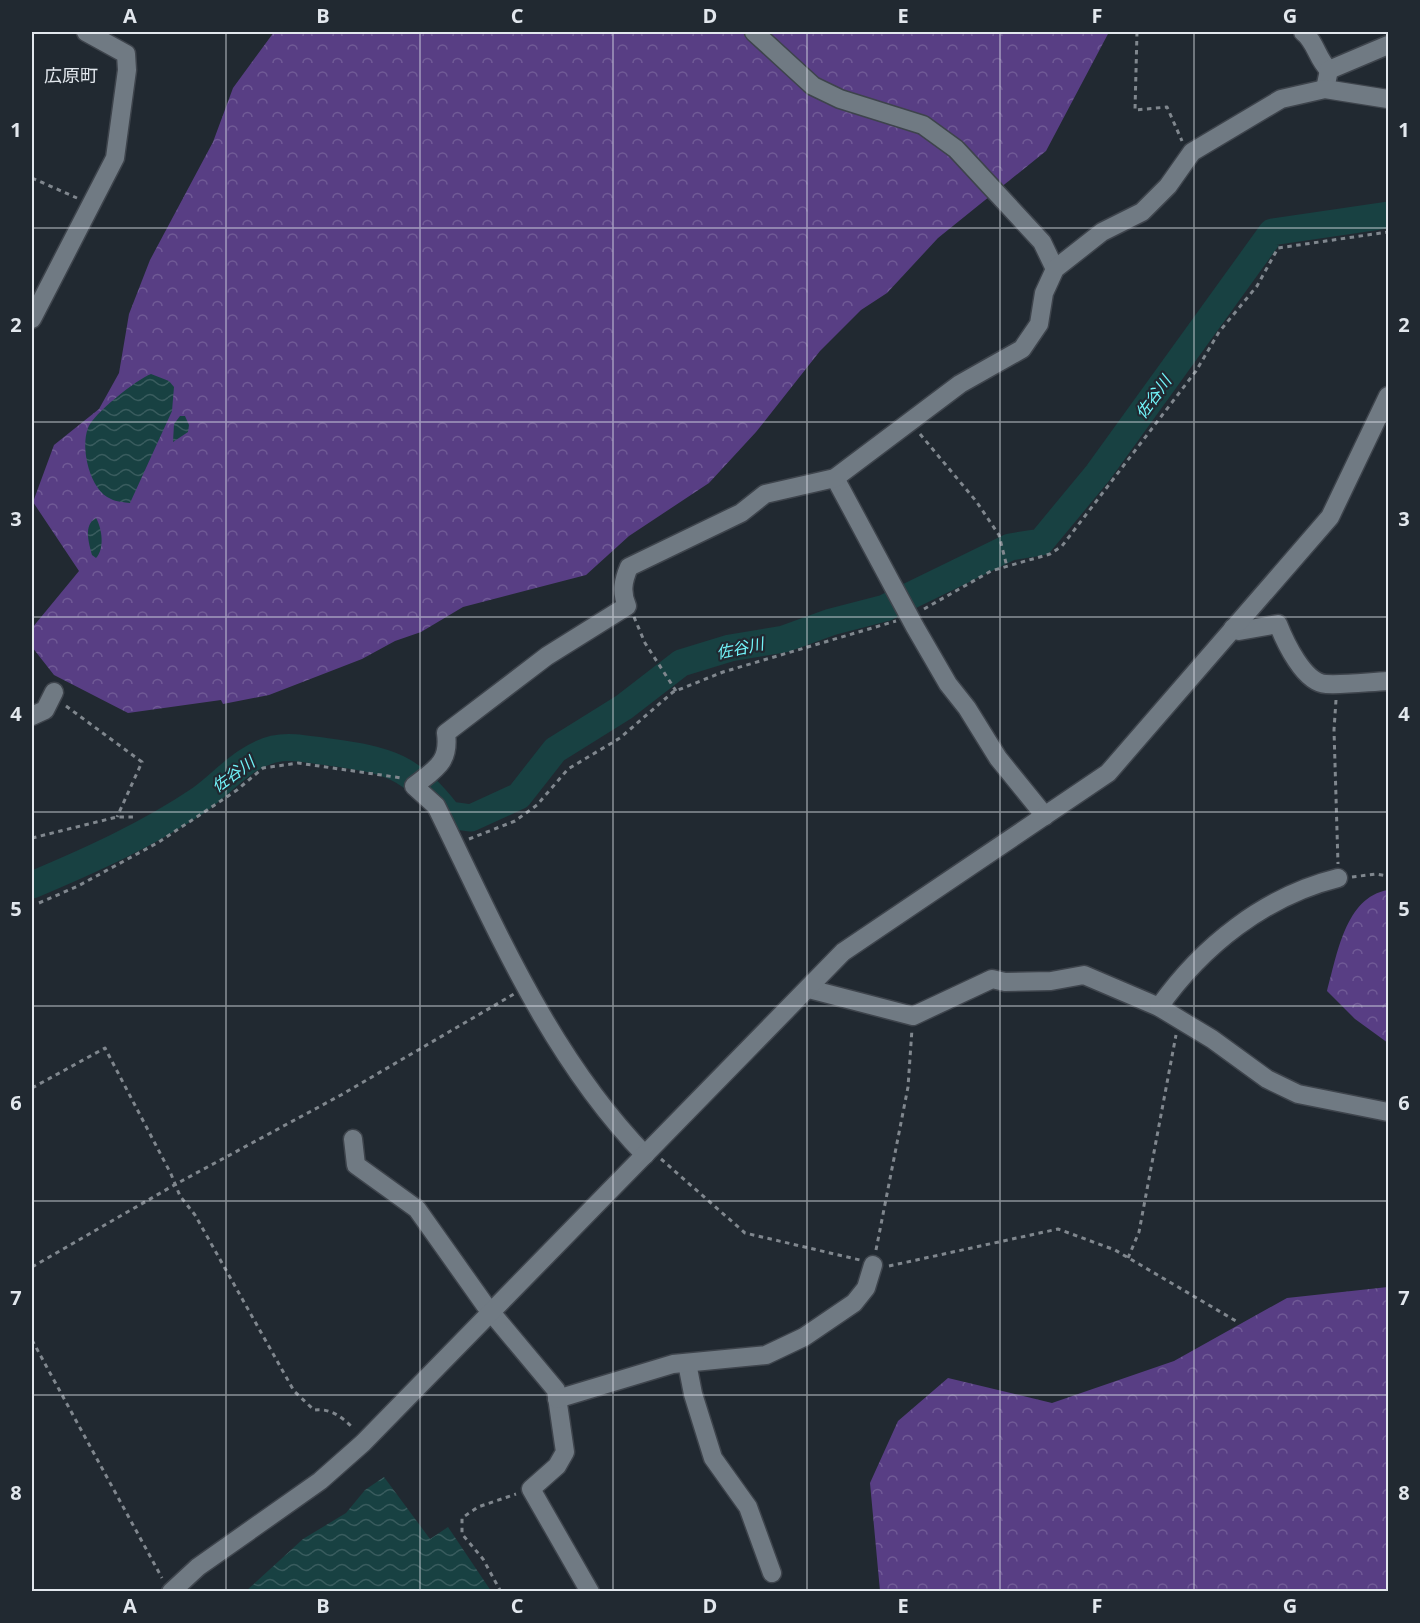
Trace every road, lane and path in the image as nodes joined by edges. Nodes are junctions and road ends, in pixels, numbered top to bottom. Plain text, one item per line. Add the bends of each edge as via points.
1 (86, 32) edge
2 (754, 32) edge
3 (1137, 32) edge
4 (1303, 32) edge
5 (1389, 45) edge
6 (1329, 70) junction
7 (1325, 89) junction
8 (1389, 99) edge
9 (1192, 152) junction
10 (32, 178) edge
11 (92, 204) junction
12 (1389, 232) edge
13 (1055, 269) junction
14 (32, 319) edge
15 (1389, 396) edge
16 (902, 425) junction
17 (835, 478) junction
18 (1007, 567) junction
19 (627, 606) junction
20 (909, 617) junction
21 (1233, 628) junction
22 (1389, 681) edge
23 (1338, 683) junction
24 (676, 691) junction
25 (52, 695) joint
26 (32, 716) edge
27 (414, 786) junction
28 (1045, 816) junction
29 (134, 817) dead end
30 (117, 818) junction
31 (32, 838) edge
32 (455, 845) junction
33 (1389, 876) edge
34 (1338, 878) junction
35 (39, 903) dead end
36 (525, 987) junction
37 (809, 989) junction
38 (1159, 1007) junction
39 (913, 1016) junction
40 (1179, 1021) junction
41 (32, 1088) edge
42 (1389, 1112) edge
43 (353, 1138) dead end
44 (647, 1153) junction
45 (176, 1184) junction
46 (1128, 1258) junction
47 (873, 1265) junction
48 (32, 1267) edge
49 (493, 1311) junction
50 (1236, 1321) dead end
51 (32, 1341) edge
52 (687, 1363) junction
53 (557, 1399) junction
54 (366, 1440) junction
55 (531, 1489) junction
56 (772, 1573) dead end
57 (167, 1586) edge
58 (501, 1592) edge
59 (591, 1592) edge

1 - 11 street via 126,54 127,70 115,158
2 - 13 street via 813,86 840,99 923,124 956,149 1042,243
3 - 9 path via 1135,110 1167,107 1176,132
4 - 6 street
5 - 6 street
6 - 7 street
7 - 8 street
7 - 9 street via 1281,99
9 - 13 street via 1168,186 1142,212 1102,232
10 - 11 path
11 - 14 street
12 - 18 path via 1278,248 1257,286 1219,332 1196,371 1067,540 1050,554
13 - 16 street via 1044,293 1039,324 1022,349 960,384
15 - 21 street via 1330,517
16 - 17 street
16 - 18 path via 918,432 976,501 999,535
17 - 19 street via 765,494 741,513 629,567 622,595
17 - 20 street
18 - 20 path via 991,571
19 - 24 path
19 - 27 street via 548,656 447,733 444,761
20 - 24 path via 723,672
20 - 28 street via 998,758
21 - 23 street via 1239,631 1278,624 1287,649 1302,669 1324,685
21 - 28 street via 1108,773
22 - 23 street
23 - 34 path via 1334,730
24 - 32 path via 620,738 568,769 537,805 515,821
25 - 26 street via 45,710
25 - 30 path via 142,762
27 - 32 street via 436,806
27 - 35 path via 405,778 298,763 263,768 159,842
28 - 37 street via 843,952
29 - 30 path
30 - 31 path
32 - 36 street
33 - 34 path
34 - 38 street via 1306,886 1237,926 1202,957
36 - 44 street via 560,1048 620,1129
36 - 45 path via 341,1095
37 - 39 street
37 - 44 street
38 - 39 street via 1084,975 1051,981 992,979
38 - 40 street
39 - 47 path via 908,1087
40 - 42 street via 1212,1039 1267,1079 1298,1094
40 - 46 path via 1139,1232
41 - 45 path via 105,1048
43 - 49 street via 356,1165 417,1209
44 - 47 path via 745,1233
44 - 49 street
45 - 48 path
45 - 54 path via 294,1391 314,1410 324,1409 342,1417
46 - 47 path via 1058,1229 892,1266
46 - 50 path
47 - 52 street via 866,1288 854,1303 804,1337 766,1355
49 - 53 street via 556,1390
49 - 54 street
51 - 57 path
52 - 53 street via 635,1373
52 - 56 street via 713,1458 748,1507
53 - 55 street via 565,1452 557,1466
54 - 57 street via 320,1481
55 - 58 path via 478,1507 462,1518 462,1534 483,1558
55 - 59 street

